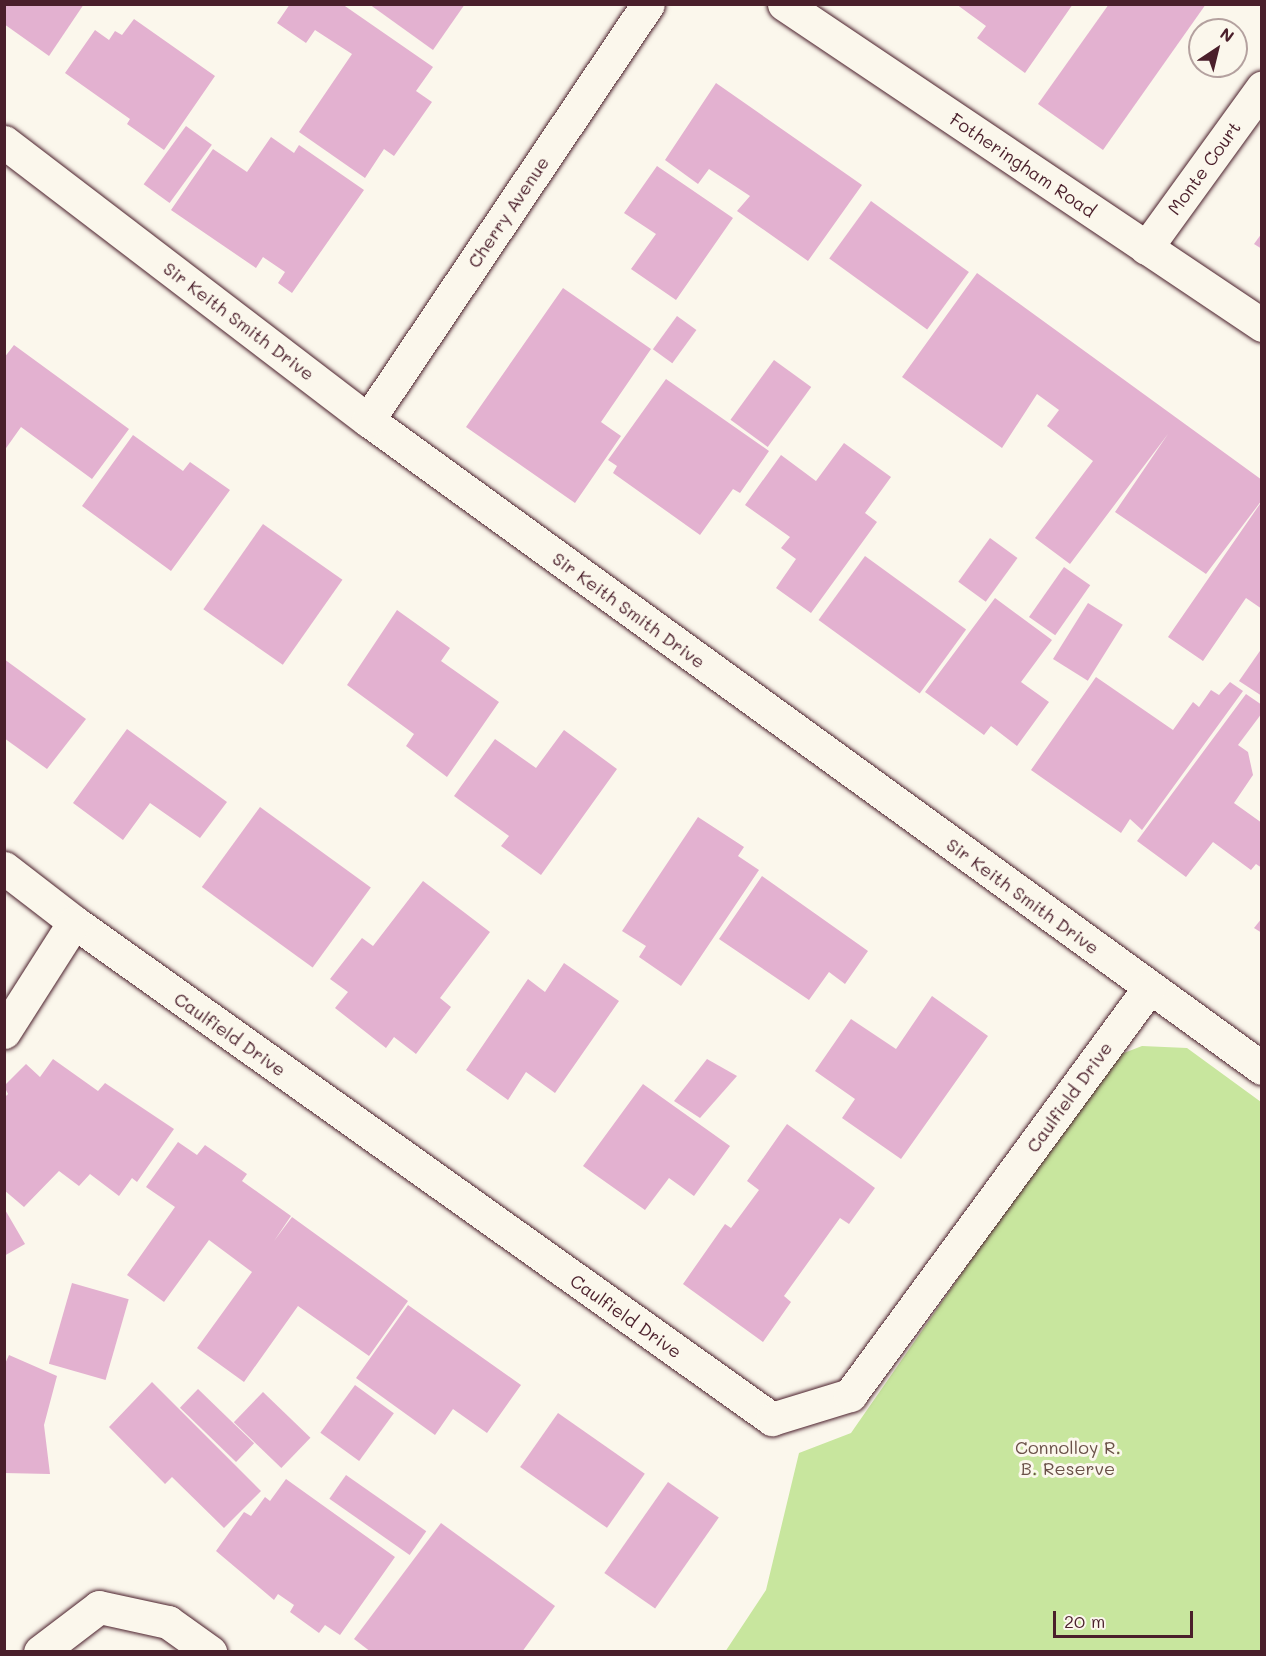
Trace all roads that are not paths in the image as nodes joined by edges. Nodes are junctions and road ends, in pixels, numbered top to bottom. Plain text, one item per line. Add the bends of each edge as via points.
1 (648, 4) edge
2 (784, 4) edge
3 (1262, 88) edge
4 (4, 142) edge
5 (1146, 248) junction
6 (1262, 325) edge
7 (368, 420) junction
8 (4, 868) edge
9 (74, 922) junction
10 (1149, 988) junction
11 (4, 1032) edge
12 (1262, 1068) edge
13 (40, 1652) edge
14 (210, 1652) edge

1 - 7 street, Cherry Avenue
2 - 5 street, Fotheringham Road
3 - 5 street, Monte Court
4 - 7 street, Sir Keith Smith Drive
5 - 6 street, Fotheringham Road
7 - 10 street, Sir Keith Smith Drive
8 - 9 street, Caulfield Drive
9 - 10 street, Caulfield Drive via 771,1419 850,1395
9 - 11 street
10 - 12 street, Sir Keith Smith Drive
13 - 14 street via 99,1607 168,1622

